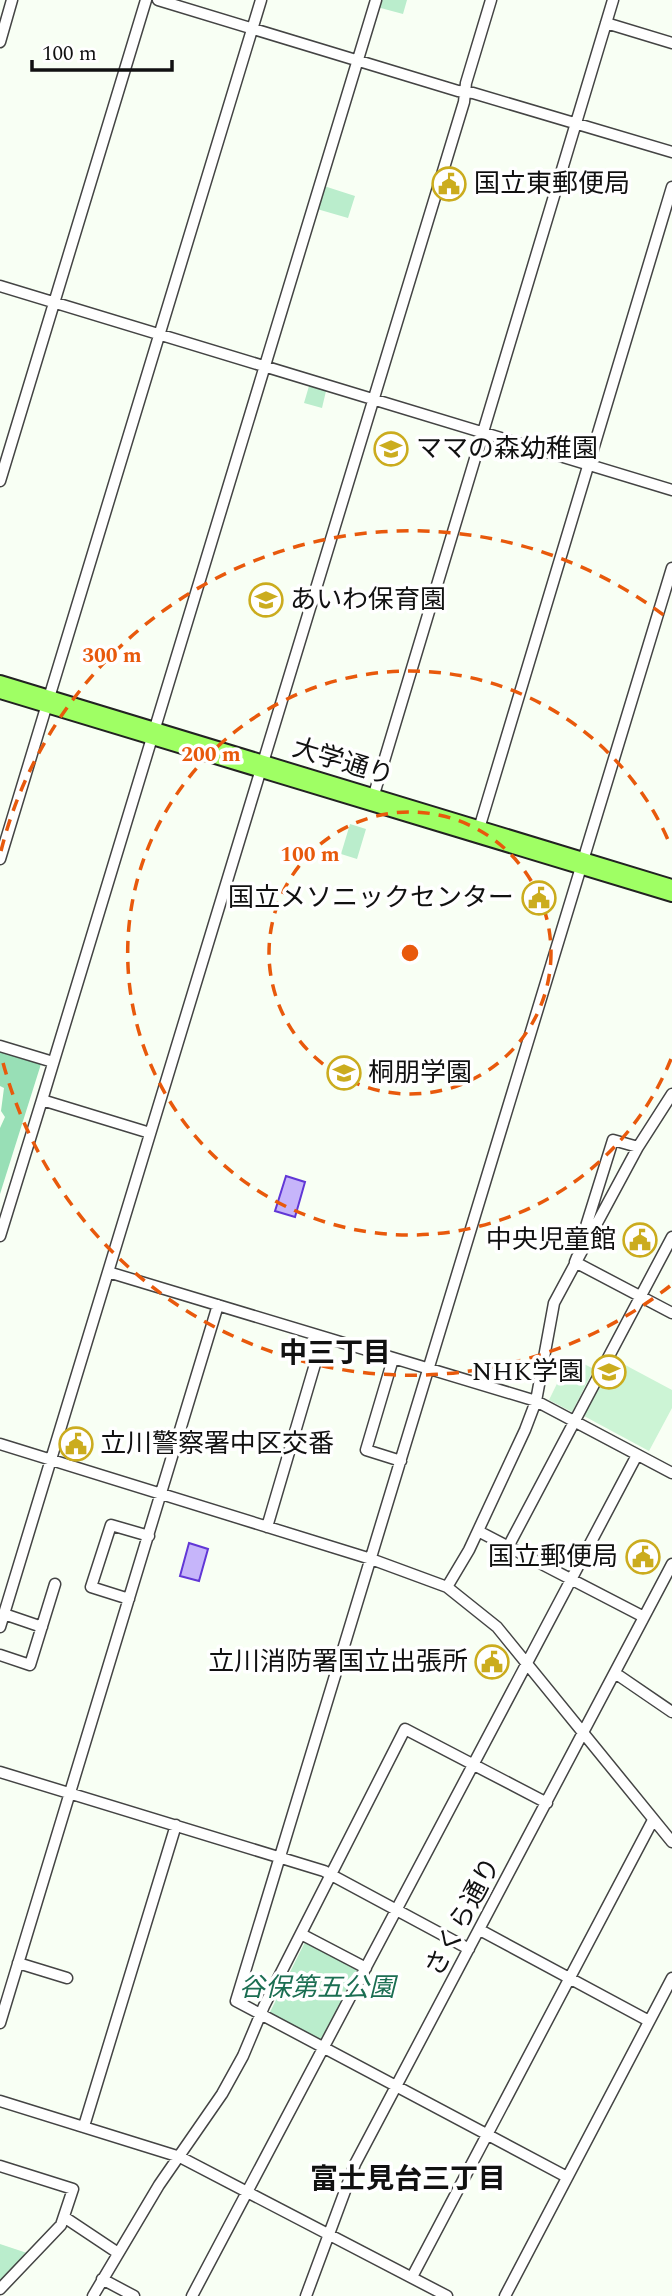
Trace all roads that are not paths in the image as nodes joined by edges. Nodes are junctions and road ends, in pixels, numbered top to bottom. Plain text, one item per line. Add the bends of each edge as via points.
1 (12, 0) edge
2 (145, 0) edge
3 (158, 0) edge
4 (261, 0) edge
5 (376, 0) edge
6 (491, 0) edge
7 (613, 0) edge
8 (606, 23) junction
9 (253, 29) junction
10 (0, 42) edge
11 (672, 43) edge
12 (358, 60) junction
13 (464, 93) junction
14 (577, 123) junction
15 (672, 152) edge
16 (672, 187) edge
17 (0, 286) edge
18 (54, 302) junction
19 (159, 334) junction
20 (265, 366) junction
21 (373, 398) junction
22 (483, 433) junction
23 (589, 464) junction
24 (0, 481) edge
25 (672, 490) edge
26 (672, 568) edge
27 (0, 682) edge
28 (0, 692) edge
29 (48, 702) junction
30 (153, 734) junction
31 (263, 767) junction
32 (372, 800) junction
33 (478, 831) junction
34 (0, 859) edge
35 (583, 864) junction
36 (672, 886) edge
37 (672, 895) edge
38 (0, 1046) edge
39 (53, 1062) junction
40 (671, 1096) edge
41 (42, 1100) junction
42 (150, 1133) junction
43 (638, 1147) junction
44 (0, 1236) edge
45 (672, 1237) edge
46 (575, 1262) junction
47 (108, 1272) junction
48 (641, 1297) junction
49 (218, 1305) junction
50 (672, 1313) edge
51 (323, 1337) junction
52 (393, 1359) junction
53 (429, 1370) junction
54 (536, 1401) junction
55 (575, 1422) junction
56 (0, 1444) edge
57 (637, 1455) junction
58 (51, 1459) junction
59 (401, 1461) junction
60 (672, 1473) edge
61 (161, 1494) junction
62 (267, 1527) junction
63 (478, 1531) junction
64 (149, 1536) junction
65 (508, 1547) junction
66 (371, 1559) junction
67 (672, 1564) edge
68 (572, 1580) junction
69 (55, 1584) dead end
70 (447, 1587) junction
71 (129, 1599) junction
72 (4, 1614) junction
73 (644, 1618) junction
74 (42, 1626) junction
75 (0, 1627) edge
76 (0, 1655) edge
77 (527, 1663) junction
78 (615, 1673) junction
79 (672, 1712) edge
80 (582, 1731) junction
81 (473, 1765) junction
82 (0, 1772) edge
83 (69, 1793) junction
84 (547, 1803) junction
85 (653, 1820) junction
86 (176, 1825) junction
87 (672, 1842) edge
88 (281, 1857) junction
89 (333, 1875) junction
90 (396, 1910) junction
91 (480, 1930) junction
92 (301, 1934) junction
93 (469, 1949) junction
94 (18, 1963) junction
95 (366, 1968) junction
96 (67, 1978) dead end
97 (672, 1978) edge
98 (569, 1979) junction
99 (262, 2015) junction
100 (649, 2021) junction
101 (0, 2024) edge
102 (322, 2049) junction
103 (396, 2088) junction
104 (0, 2101) edge
105 (84, 2126) junction
106 (486, 2135) junction
107 (180, 2157) junction
108 (0, 2166) edge
109 (567, 2177) junction
110 (247, 2192) junction
111 (64, 2217) junction
112 (327, 2234) junction
113 (118, 2253) junction
114 (412, 2277) junction
115 (102, 2279) junction
116 (0, 2289) edge
117 (93, 2296) edge
118 (134, 2296) edge
119 (192, 2296) edge
120 (306, 2296) edge
121 (447, 2296) edge
122 (505, 2296) edge

1 - 10 street
2 - 18 street
3 - 9 street
4 - 9 street
5 - 12 street
6 - 13 street
7 - 8 street
8 - 11 street
8 - 14 street
9 - 12 street
9 - 19 street
12 - 13 street
12 - 20 street
13 - 14 street
13 - 21 street
14 - 15 street
14 - 22 street
16 - 23 street
17 - 18 street
18 - 19 street
18 - 24 street
19 - 20 street
19 - 29 street
20 - 21 street
20 - 30 street
21 - 22 street
21 - 31 street
22 - 23 street
22 - 32 street
23 - 25 street
23 - 33 street
26 - 35 street
27 - 29 main road, 大学通り
28 - 29 main road, 大学通り
29 - 30 main road, 大学通り
29 - 34 street
30 - 31 main road, 大学通り
30 - 39 street
31 - 32 main road, 大学通り
31 - 42 street
32 - 33 main road, 大学通り
33 - 35 main road, 大学通り
35 - 36 main road, 大学通り
35 - 37 main road, 大学通り
35 - 53 street
38 - 39 street
39 - 41 street
40 - 43 street
41 - 42 street
41 - 44 street
42 - 47 street
43 - 46 street
43 - 46 street via 613,1140
45 - 48 street
46 - 48 street
46 - 54 street via 554,1303
47 - 49 street
47 - 58 street
48 - 50 street
48 - 55 street
49 - 51 street
49 - 61 street
51 - 52 street
51 - 62 street
52 - 53 street
52 - 59 street via 366,1450
53 - 54 street
53 - 59 street
54 - 55 street
54 - 63 street
55 - 57 street
55 - 65 street
56 - 58 street
57 - 60 street
57 - 68 street
58 - 61 street
58 - 72 street
59 - 66 street
61 - 62 street
61 - 64 street
62 - 66 street
63 - 65 street
63 - 70 street
64 - 71 street
64 - 71 street via 111,1525 92,1587
65 - 68 street
66 - 70 street
66 - 88 street
67 - 73 street, さくら通り
68 - 73 street
68 - 77 street
69 - 74 street
70 - 77 street via 481,1612
71 - 83 street
72 - 74 street
72 - 75 street
73 - 78 street, さくら通り
74 - 76 street via 30,1665
77 - 80 street
77 - 81 street
78 - 79 street
78 - 80 street, さくら通り
80 - 84 street, さくら通り
80 - 85 street
81 - 84 street
81 - 89 street via 405,1729
81 - 90 street
82 - 83 street
83 - 86 street
83 - 94 street
84 - 91 street, さくら通り
85 - 87 street
85 - 98 street
86 - 88 street
86 - 105 street
88 - 89 street
88 - 99 street via 236,2001
89 - 90 street
89 - 92 street
90 - 93 street
90 - 95 street
91 - 93 street, さくら通り
91 - 98 street
92 - 95 street
92 - 99 street
93 - 103 street, さくら通り
94 - 96 street
94 - 101 street
95 - 102 street
97 - 100 street
98 - 100 street
98 - 106 street
99 - 102 street
99 - 107 street via 222,2094
100 - 109 street
102 - 103 street
102 - 110 street
103 - 106 street
103 - 112 street, さくら通り via 355,2164
104 - 105 street
105 - 107 street
106 - 109 street
106 - 114 street
107 - 110 street
107 - 113 street
108 - 111 street via 73,2189
109 - 122 street
110 - 112 street
110 - 119 street
111 - 113 street
111 - 116 street
112 - 114 street
112 - 120 street, さくら通り
113 - 115 street
114 - 121 street
115 - 117 street
115 - 118 street

